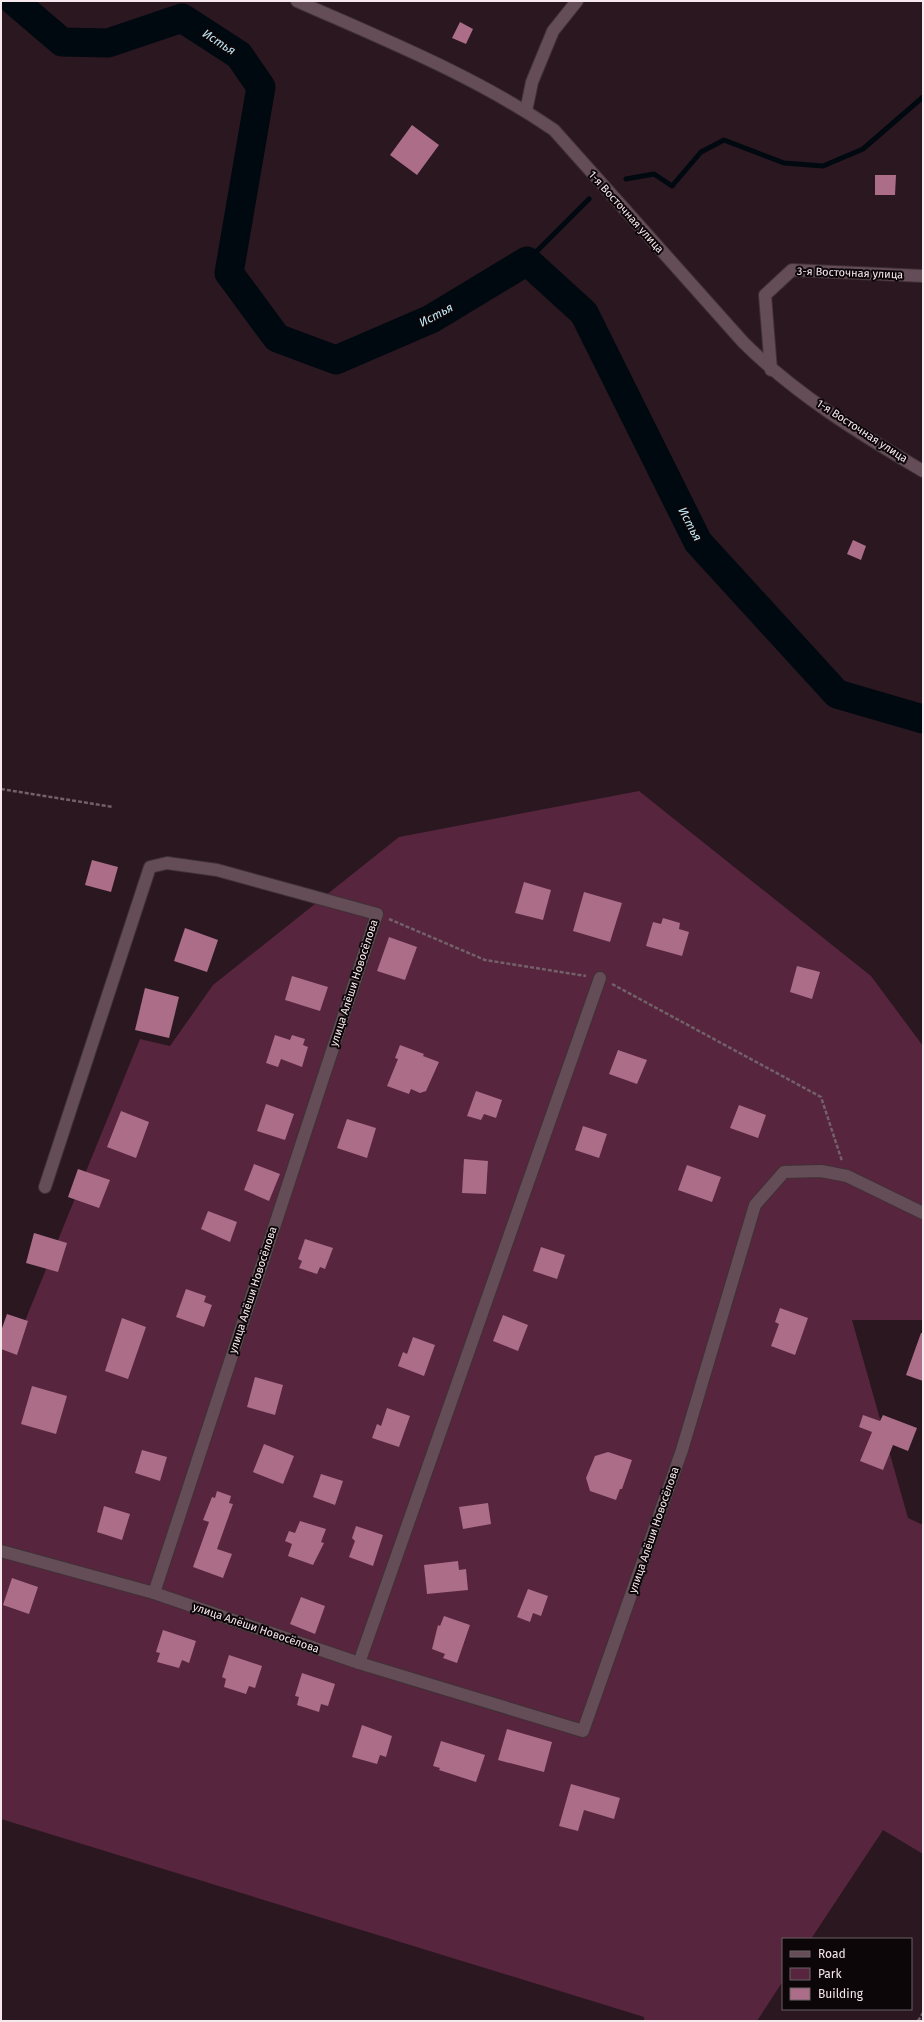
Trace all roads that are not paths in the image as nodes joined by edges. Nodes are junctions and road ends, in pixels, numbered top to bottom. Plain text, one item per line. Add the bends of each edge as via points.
1 (297, 1) edge
2 (577, 1) edge
3 (526, 111) junction
4 (923, 276) edge
5 (771, 370) junction
6 (923, 470) edge
7 (600, 978) road end
8 (45, 1187) dead end
9 (923, 1213) edge
10 (1, 1551) edge
11 (154, 1593) junction
12 (359, 1663) junction

1 - 3 street, 1-я Восточная улица via 440,64
2 - 3 street via 553,31 532,82
3 - 5 street, 1-я Восточная улица via 554,130
4 - 5 street, 3-я Восточная улица via 792,270 765,294
5 - 6 street, 1-я Восточная улица via 872,441
7 - 12 street
8 - 11 street, улица Алёши Новосёлова via 150,867 167,863 217,870 377,914
9 - 12 street, улица Алёши Новосёлова via 848,1176 821,1171 784,1172 755,1205 682,1450 583,1731
10 - 11 street, улица Алёши Новосёлова
11 - 12 street, улица Алёши Новосёлова

